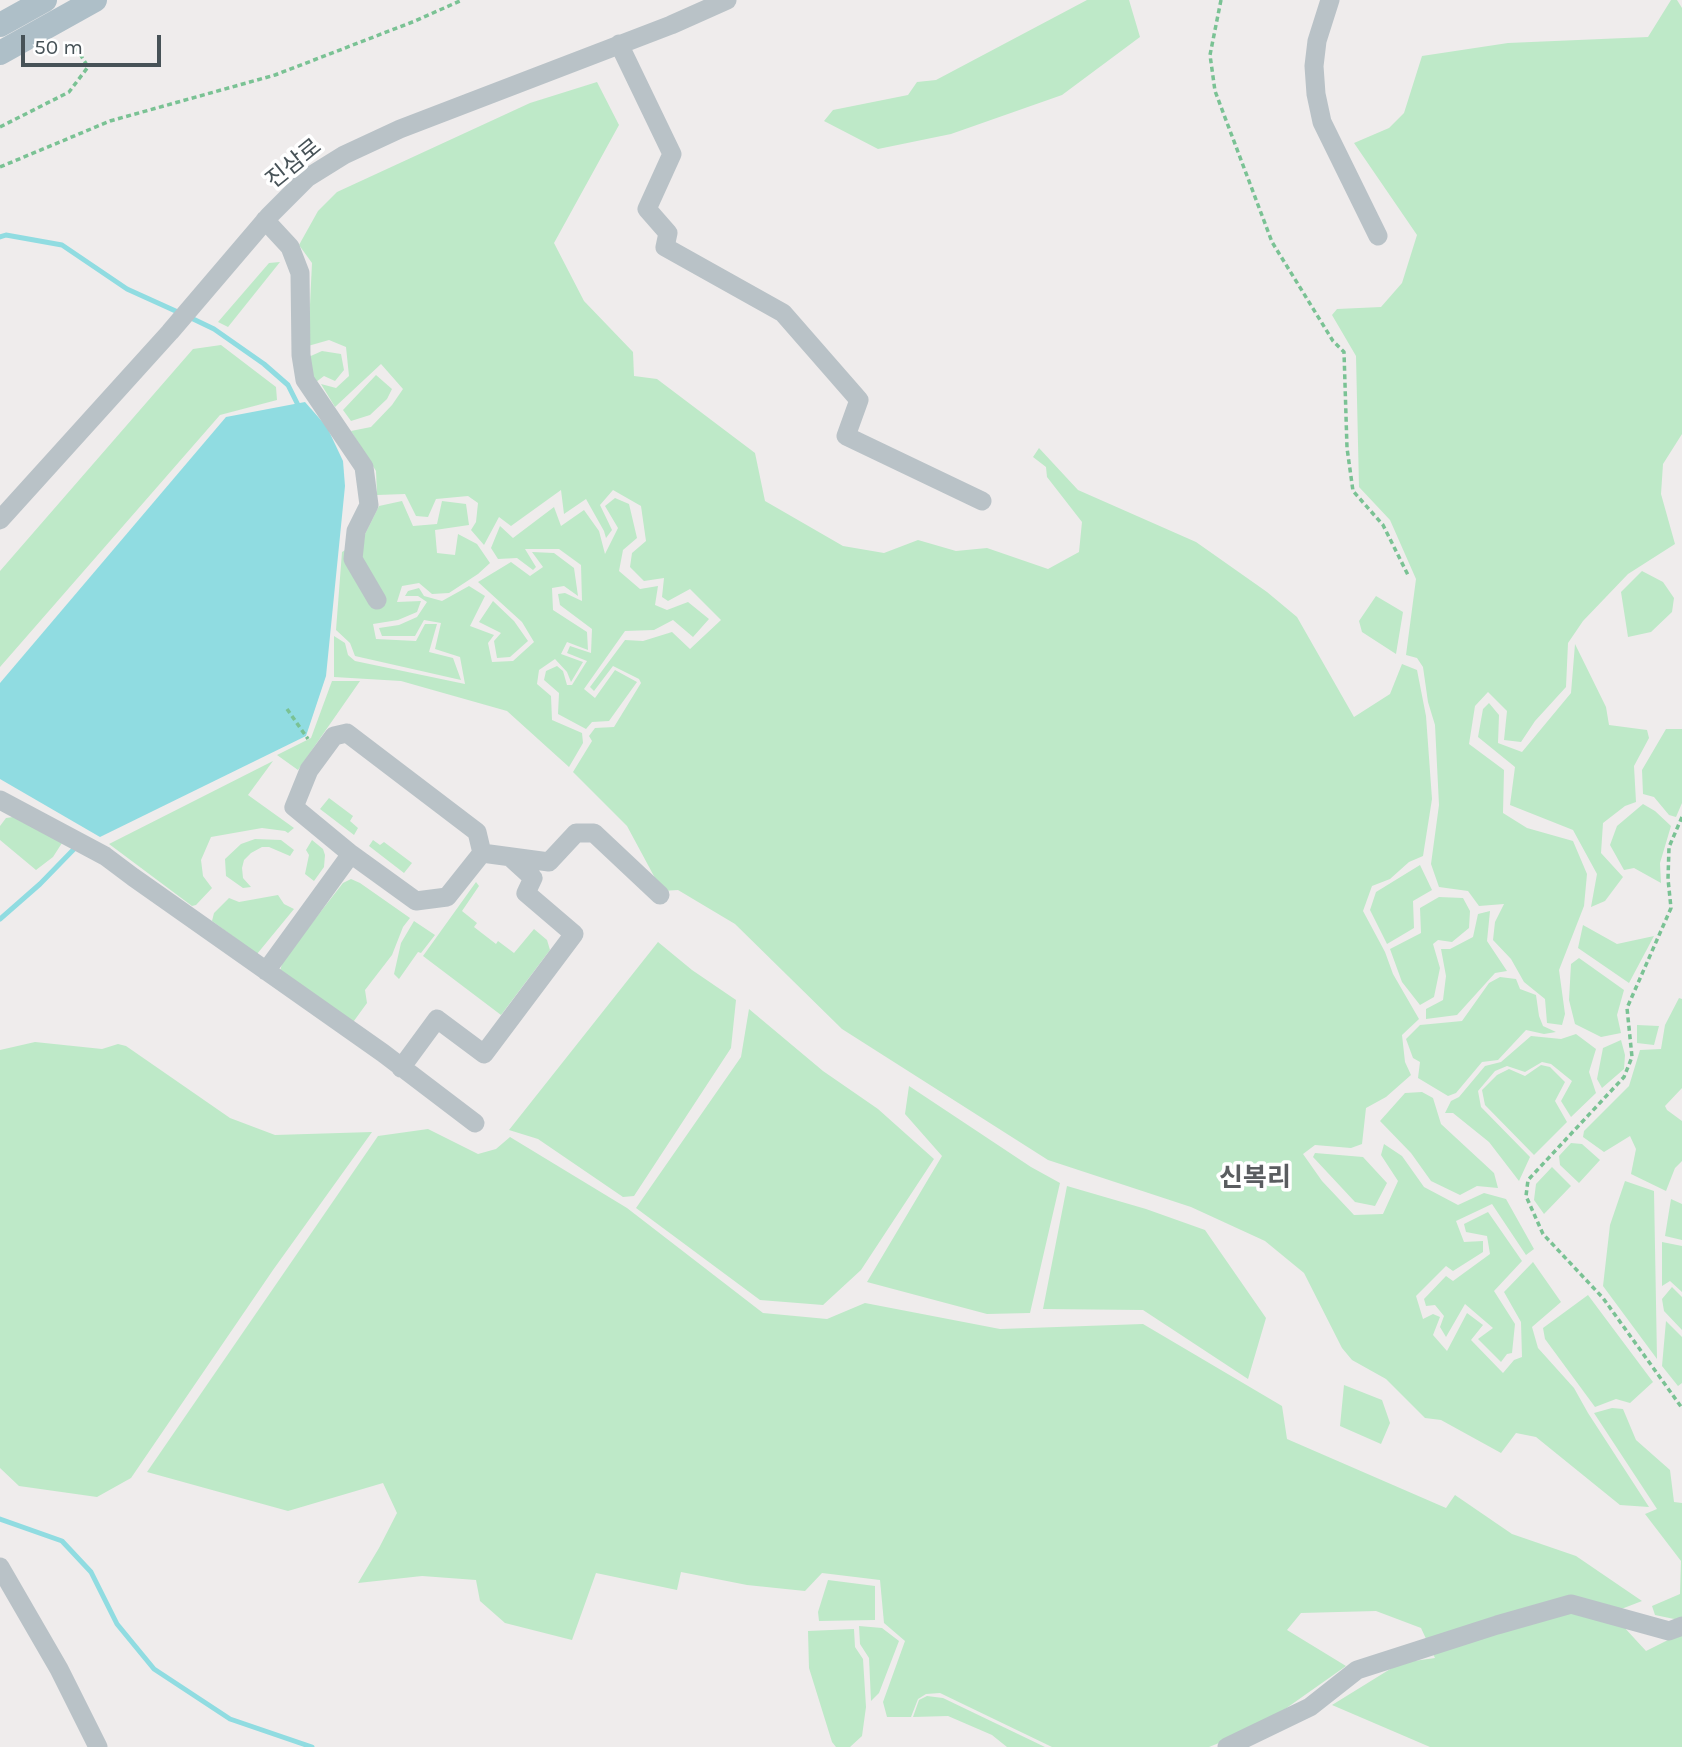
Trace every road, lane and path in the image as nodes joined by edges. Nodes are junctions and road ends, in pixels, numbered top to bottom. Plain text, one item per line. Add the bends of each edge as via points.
1 (45, 0) edge
2 (95, 0) edge
3 (461, 0) edge
4 (727, 0) edge
5 (1221, 0) edge
6 (1330, 0) edge
7 (0, 25) edge
8 (74, 44) dead end
9 (619, 44) junction
10 (0, 53) edge
11 (0, 127) edge
12 (0, 167) edge
13 (265, 220) junction
14 (1378, 236) dead end
15 (982, 501) dead end
16 (0, 520) edge
17 (1409, 577) dead end
18 (376, 600) dead end
19 (287, 709) dead end
20 (309, 741) dead end
21 (1, 802) edge
22 (1682, 817) edge
23 (482, 853) junction
24 (351, 854) junction
25 (510, 857) junction
26 (660, 895) dead end
27 (266, 971) junction
28 (401, 1068) junction
29 (475, 1123) dead end
30 (1682, 1408) edge
31 (0, 1567) edge
32 (1682, 1626) edge
33 (98, 1747) edge
34 (1227, 1747) edge

1 - 7 main road
2 - 10 main road
3 - 12 path via 275,75 110,121
4 - 9 street, 진삼로
5 - 17 path via 1210,55 1215,91 1272,242 1344,352 1353,491 1383,525
6 - 14 street via 1317,41 1316,94 1322,122
8 - 11 path via 88,67 69,92
9 - 13 street, 진삼로 via 344,155 307,178
9 - 15 street via 672,154 647,209 668,233 665,247 783,313 859,400 846,436
13 - 16 street, 진삼로
13 - 18 street via 290,247 300,273 305,380 364,467 369,505 356,531 353,559
19 - 20 path
21 - 27 street via 105,856
22 - 30 path via 1670,847 1671,908 1627,1008 1632,1058 1624,1077 1528,1180 1526,1196 1543,1234 1603,1298
23 - 24 street via 447,897 416,901
23 - 24 street via 477,832 347,733 334,736 309,770 294,807
23 - 25 street
24 - 27 street
25 - 26 street via 550,862 576,834 594,833
25 - 28 street via 534,878 526,893 574,934 484,1054 437,1019
27 - 28 street
28 - 29 street
31 - 33 street
32 - 34 street via 1669,1631 1571,1604 1357,1670 1310,1707

